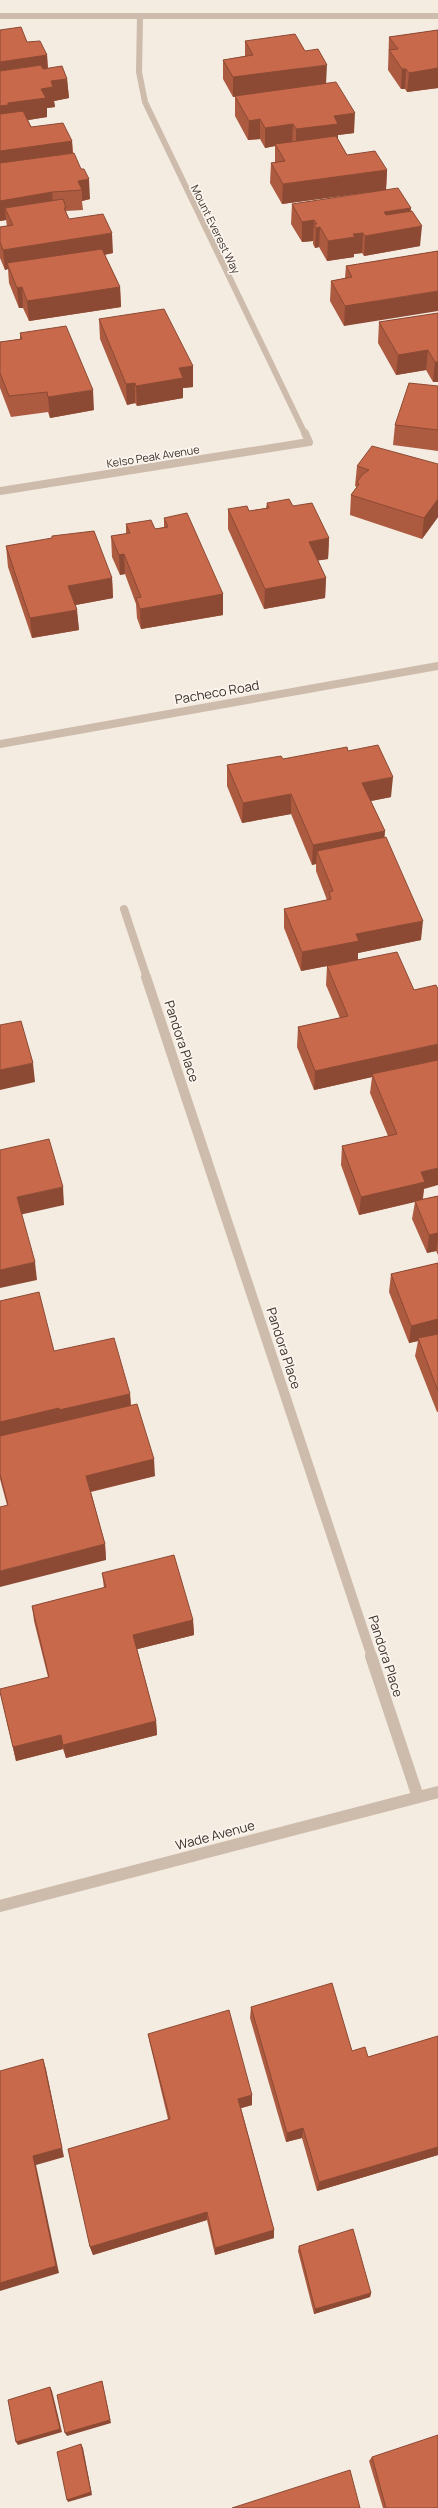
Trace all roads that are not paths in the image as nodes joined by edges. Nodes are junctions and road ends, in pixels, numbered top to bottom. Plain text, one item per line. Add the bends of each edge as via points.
1 (0, 16) edge
2 (140, 16) junction
3 (438, 16) edge
4 (309, 442) joint
5 (0, 491) edge
6 (438, 666) edge
7 (0, 744) edge
8 (124, 909) dead end
9 (438, 1792) edge
10 (418, 1797) junction
11 (0, 1906) edge

1 - 2 street
2 - 3 street
2 - 4 street, Mount Everest Way via 139,72 145,102
4 - 5 street, Kelso Peak Avenue
6 - 7 street, Pacheco Road
8 - 10 street, Pandora Place
9 - 10 street, Wade Avenue
10 - 11 street, Wade Avenue

